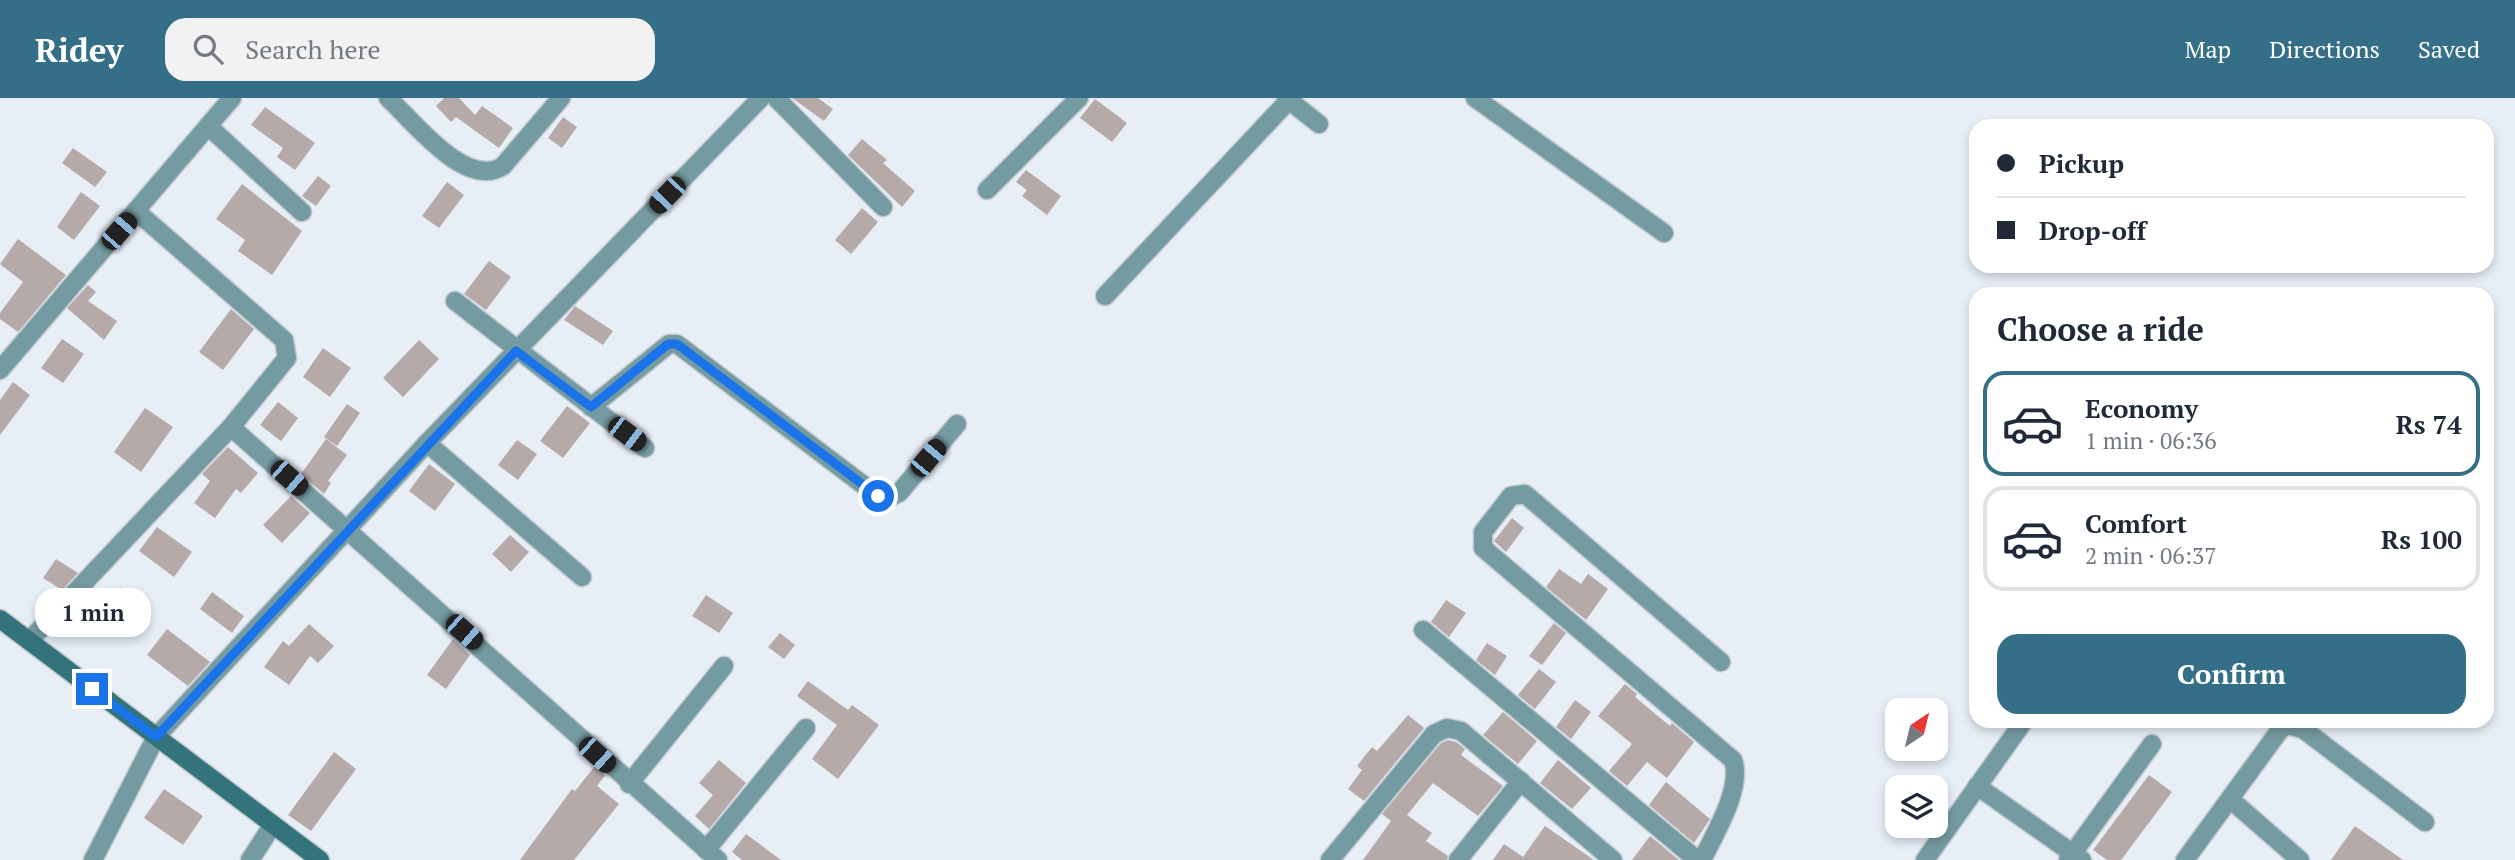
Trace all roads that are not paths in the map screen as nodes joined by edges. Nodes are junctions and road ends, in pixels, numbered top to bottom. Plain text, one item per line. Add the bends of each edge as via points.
1 (232, 98) edge
2 (561, 98) edge
3 (761, 98) edge
4 (776, 98) edge
5 (1475, 98) edge
6 (391, 99) edge
7 (1076, 99) edge
8 (1288, 99) edge
9 (1319, 124) dead end
10 (208, 126) junction
11 (987, 190) dead end
12 (883, 207) dead end
13 (136, 211) junction
14 (302, 212) dead end
15 (1664, 233) dead end
16 (1105, 296) dead end
17 (455, 301) dead end
18 (516, 351) junction
19 (0, 370) edge
20 (591, 407) junction
21 (957, 424) dead end
22 (231, 427) junction
23 (427, 443) junction
24 (645, 448) dead end
25 (347, 529) junction
26 (582, 577) dead end
27 (0, 619) edge
28 (1423, 630) dead end
29 (29, 642) junction
30 (1721, 662) dead end
31 (724, 666) dead end
32 (806, 728) dead end
33 (2019, 728) edge
34 (2283, 728) edge
35 (2301, 728) edge
36 (156, 737) junction
37 (2152, 744) dead end
38 (1521, 781) junction
39 (629, 784) junction
40 (1977, 786) junction
41 (2231, 800) junction
42 (2425, 822) dead end
43 (272, 826) junction
44 (712, 855) edge
45 (1608, 858) edge
46 (2074, 858) edge
47 (93, 860) edge
48 (250, 860) edge
49 (320, 860) edge
50 (1330, 860) edge
51 (1458, 860) edge
52 (1699, 860) edge
53 (1925, 860) edge
54 (2185, 860) edge
55 (2300, 860) edge

1 - 10 street
2 - 6 street via 503,166 483,173 456,162
3 - 18 street
4 - 12 street
5 - 15 street
7 - 11 street
8 - 9 street
8 - 16 street
10 - 13 street
10 - 14 street
13 - 19 street
13 - 22 street via 284,340 288,351 285,364
17 - 18 street
18 - 20 street
18 - 23 street
20 - 21 street via 668,344 677,344 878,496 890,498
20 - 24 street
22 - 25 street
22 - 29 street
23 - 25 street
23 - 26 street
25 - 36 street
25 - 39 street
27 - 29 main road
28 - 52 street
29 - 36 main road
30 - 52 street via 1525,495 1511,496 1483,531 1483,548 1734,760 1736,775 1722,821
31 - 39 street
32 - 44 street
33 - 40 street
34 - 41 street
35 - 42 street
36 - 43 main road
36 - 47 street
37 - 46 street
38 - 45 street
38 - 50 street via 1461,731 1447,728 1434,734
38 - 51 street
39 - 44 street
40 - 46 street
40 - 53 street
41 - 54 street
41 - 55 street
43 - 48 street
43 - 49 main road

